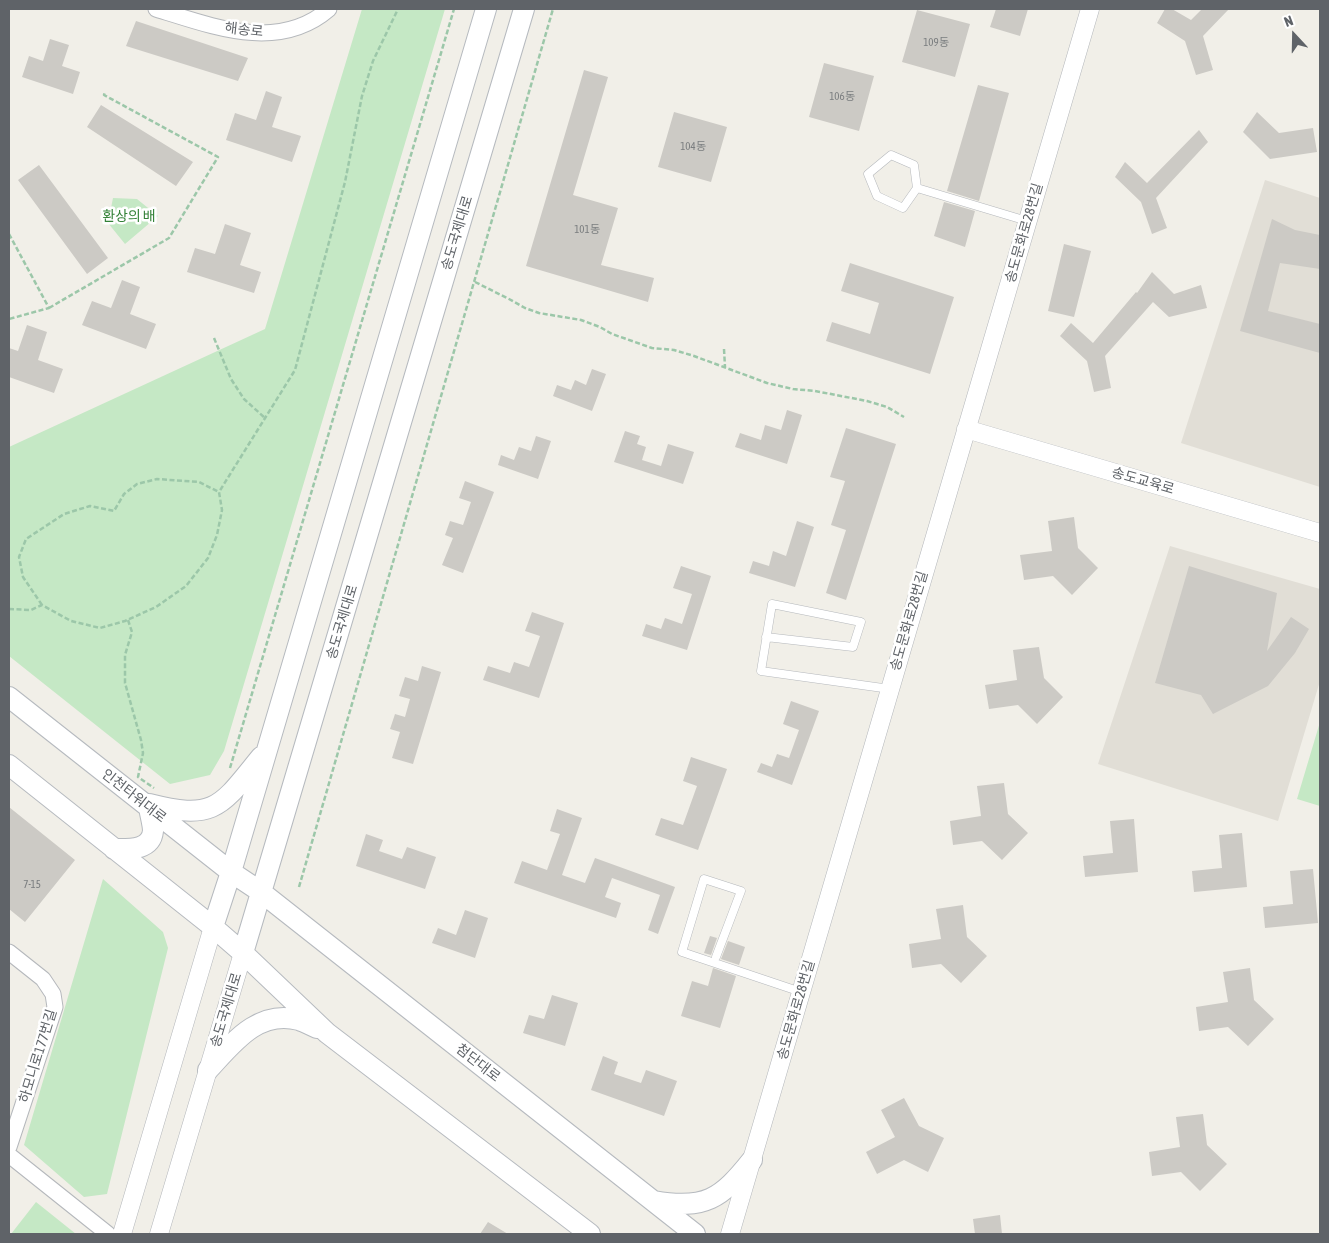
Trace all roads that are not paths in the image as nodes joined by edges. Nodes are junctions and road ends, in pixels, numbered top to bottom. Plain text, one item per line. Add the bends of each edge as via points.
1 (156, 9) edge
2 (329, 9) edge
3 (486, 9) edge
4 (524, 9) edge
5 (1090, 9) edge
6 (917, 188) junction
7 (1027, 221) junction
8 (966, 429) junction
9 (1320, 533) edge
10 (766, 638) junction
11 (890, 689) junction
12 (9, 697) edge
13 (267, 749) junction
14 (9, 765) edge
15 (149, 800) junction
16 (114, 849) junction
17 (231, 872) junction
18 (261, 892) junction
19 (213, 927) junction
20 (9, 952) edge
21 (243, 953) junction
22 (716, 957) dead end
23 (801, 992) junction
24 (327, 1033) junction
25 (208, 1070) junction
26 (9, 1147) edge
27 (9, 1155) edge
28 (752, 1160) junction
29 (652, 1200) junction
30 (108, 1234) edge
31 (122, 1234) edge
32 (159, 1234) edge
33 (590, 1234) edge
34 (694, 1234) edge
35 (730, 1234) edge

1 - 2 street, 해송로 via 212,26 267,33 304,24
3 - 13 main road
4 - 18 main road, 송도국제대로
5 - 7 street, 송도문화로28번길
6 - 6 lane via 914,165 891,155 868,174 877,196 903,208
6 - 7 lane
7 - 8 street, 송도문화로28번길
8 - 9 street, 송도교육로
8 - 11 street, 송도문화로28번길
10 - 10 lane via 772,604 861,622 853,647
10 - 11 lane via 761,671
11 - 23 street, 송도문화로28번길
12 - 15 main road, 인천타워대로
13 - 15 main road via 229,797 215,806 198,811 176,811
13 - 17 main road
14 - 16 main road
15 - 16 main road via 153,832 148,842 137,849
15 - 17 main road, 인천타워대로
16 - 19 main road
17 - 18 main road, 인천타워대로
17 - 19 main road
18 - 21 main road, 송도국제대로
18 - 29 main road, 첨단대로
19 - 21 main road
19 - 31 street
20 - 26 street, 하모니로177번길 via 43,979 54,994 55,1007
21 - 24 main road
21 - 25 street, 송도국제대로
22 - 23 lane via 741,890 704,879 682,952
23 - 28 street, 송도문화로28번길
24 - 25 main road via 299,1020 280,1018 261,1022 241,1034
24 - 33 main road
25 - 32 street, 송도국제대로
27 - 30 street
28 - 29 main road via 735,1182 716,1197 696,1204
28 - 35 street, 송도문화로28번길
29 - 34 main road, 첨단대로

